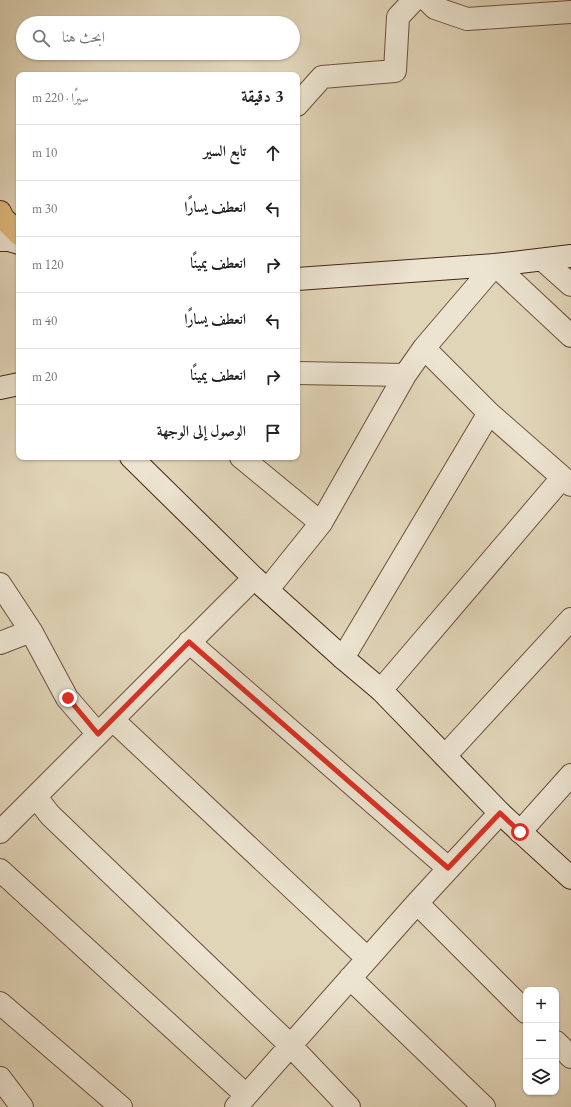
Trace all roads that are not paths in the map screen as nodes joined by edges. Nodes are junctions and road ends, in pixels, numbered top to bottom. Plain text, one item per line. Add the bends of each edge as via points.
1 (414, 0) edge
2 (426, 0) edge
3 (571, 12) edge
4 (300, 102) edge
5 (0, 212) edge
6 (16, 231) edge
7 (0, 240) edge
8 (16, 242) edge
9 (571, 256) edge
10 (543, 260) junction
11 (495, 265) junction
12 (300, 279) edge
13 (571, 285) edge
14 (571, 336) edge
15 (424, 348) junction
16 (300, 373) edge
17 (405, 374) junction
18 (16, 385) edge
19 (0, 388) edge
20 (489, 413) junction
21 (134, 460) edge
22 (245, 460) edge
23 (567, 482) edge
24 (321, 523) junction
25 (261, 583) junction
26 (0, 584) edge
27 (571, 619) edge
28 (31, 630) junction
29 (189, 642) junction
30 (0, 643) edge
31 (342, 658) junction
32 (381, 690) junction
33 (105, 727) junction
34 (445, 756) junction
35 (571, 775) edge
36 (36, 797) junction
37 (500, 813) junction
38 (0, 832) edge
39 (520, 832) junction
40 (448, 868) junction
41 (0, 870) edge
42 (571, 878) edge
43 (417, 902) junction
44 (367, 958) junction
45 (350, 978) junction
46 (0, 1003) edge
47 (523, 1009) edge
48 (290, 1045) junction
49 (559, 1045) edge
50 (571, 1057) edge
51 (0, 1078) edge
52 (241, 1101) edge
53 (22, 1107) edge
54 (121, 1107) edge
55 (349, 1107) edge
56 (484, 1107) edge

1 - 4 street via 398,17 395,72 322,77
2 - 3 street via 435,8 467,19
5 - 6 highway
7 - 8 street
9 - 10 street
10 - 11 street
10 - 13 street
11 - 12 street
11 - 14 street
11 - 15 street
15 - 17 street
15 - 20 street
16 - 17 street
17 - 24 street
18 - 19 street
20 - 23 street
20 - 31 street
21 - 25 street
22 - 24 street
23 - 32 street
24 - 25 street
25 - 29 street
25 - 31 street
26 - 28 street
27 - 34 street
28 - 30 street
28 - 33 street via 68,698
29 - 33 street
29 - 40 street
31 - 32 street
32 - 34 street
33 - 36 street
33 - 44 street
34 - 37 street
35 - 39 street
36 - 38 street
36 - 48 street via 50,815
37 - 39 street
37 - 40 street
39 - 42 street
40 - 43 street
41 - 52 street
43 - 44 street
43 - 47 street
44 - 45 street
45 - 48 street
45 - 56 street
46 - 54 street
48 - 52 street
48 - 55 street
49 - 50 street
51 - 53 street

